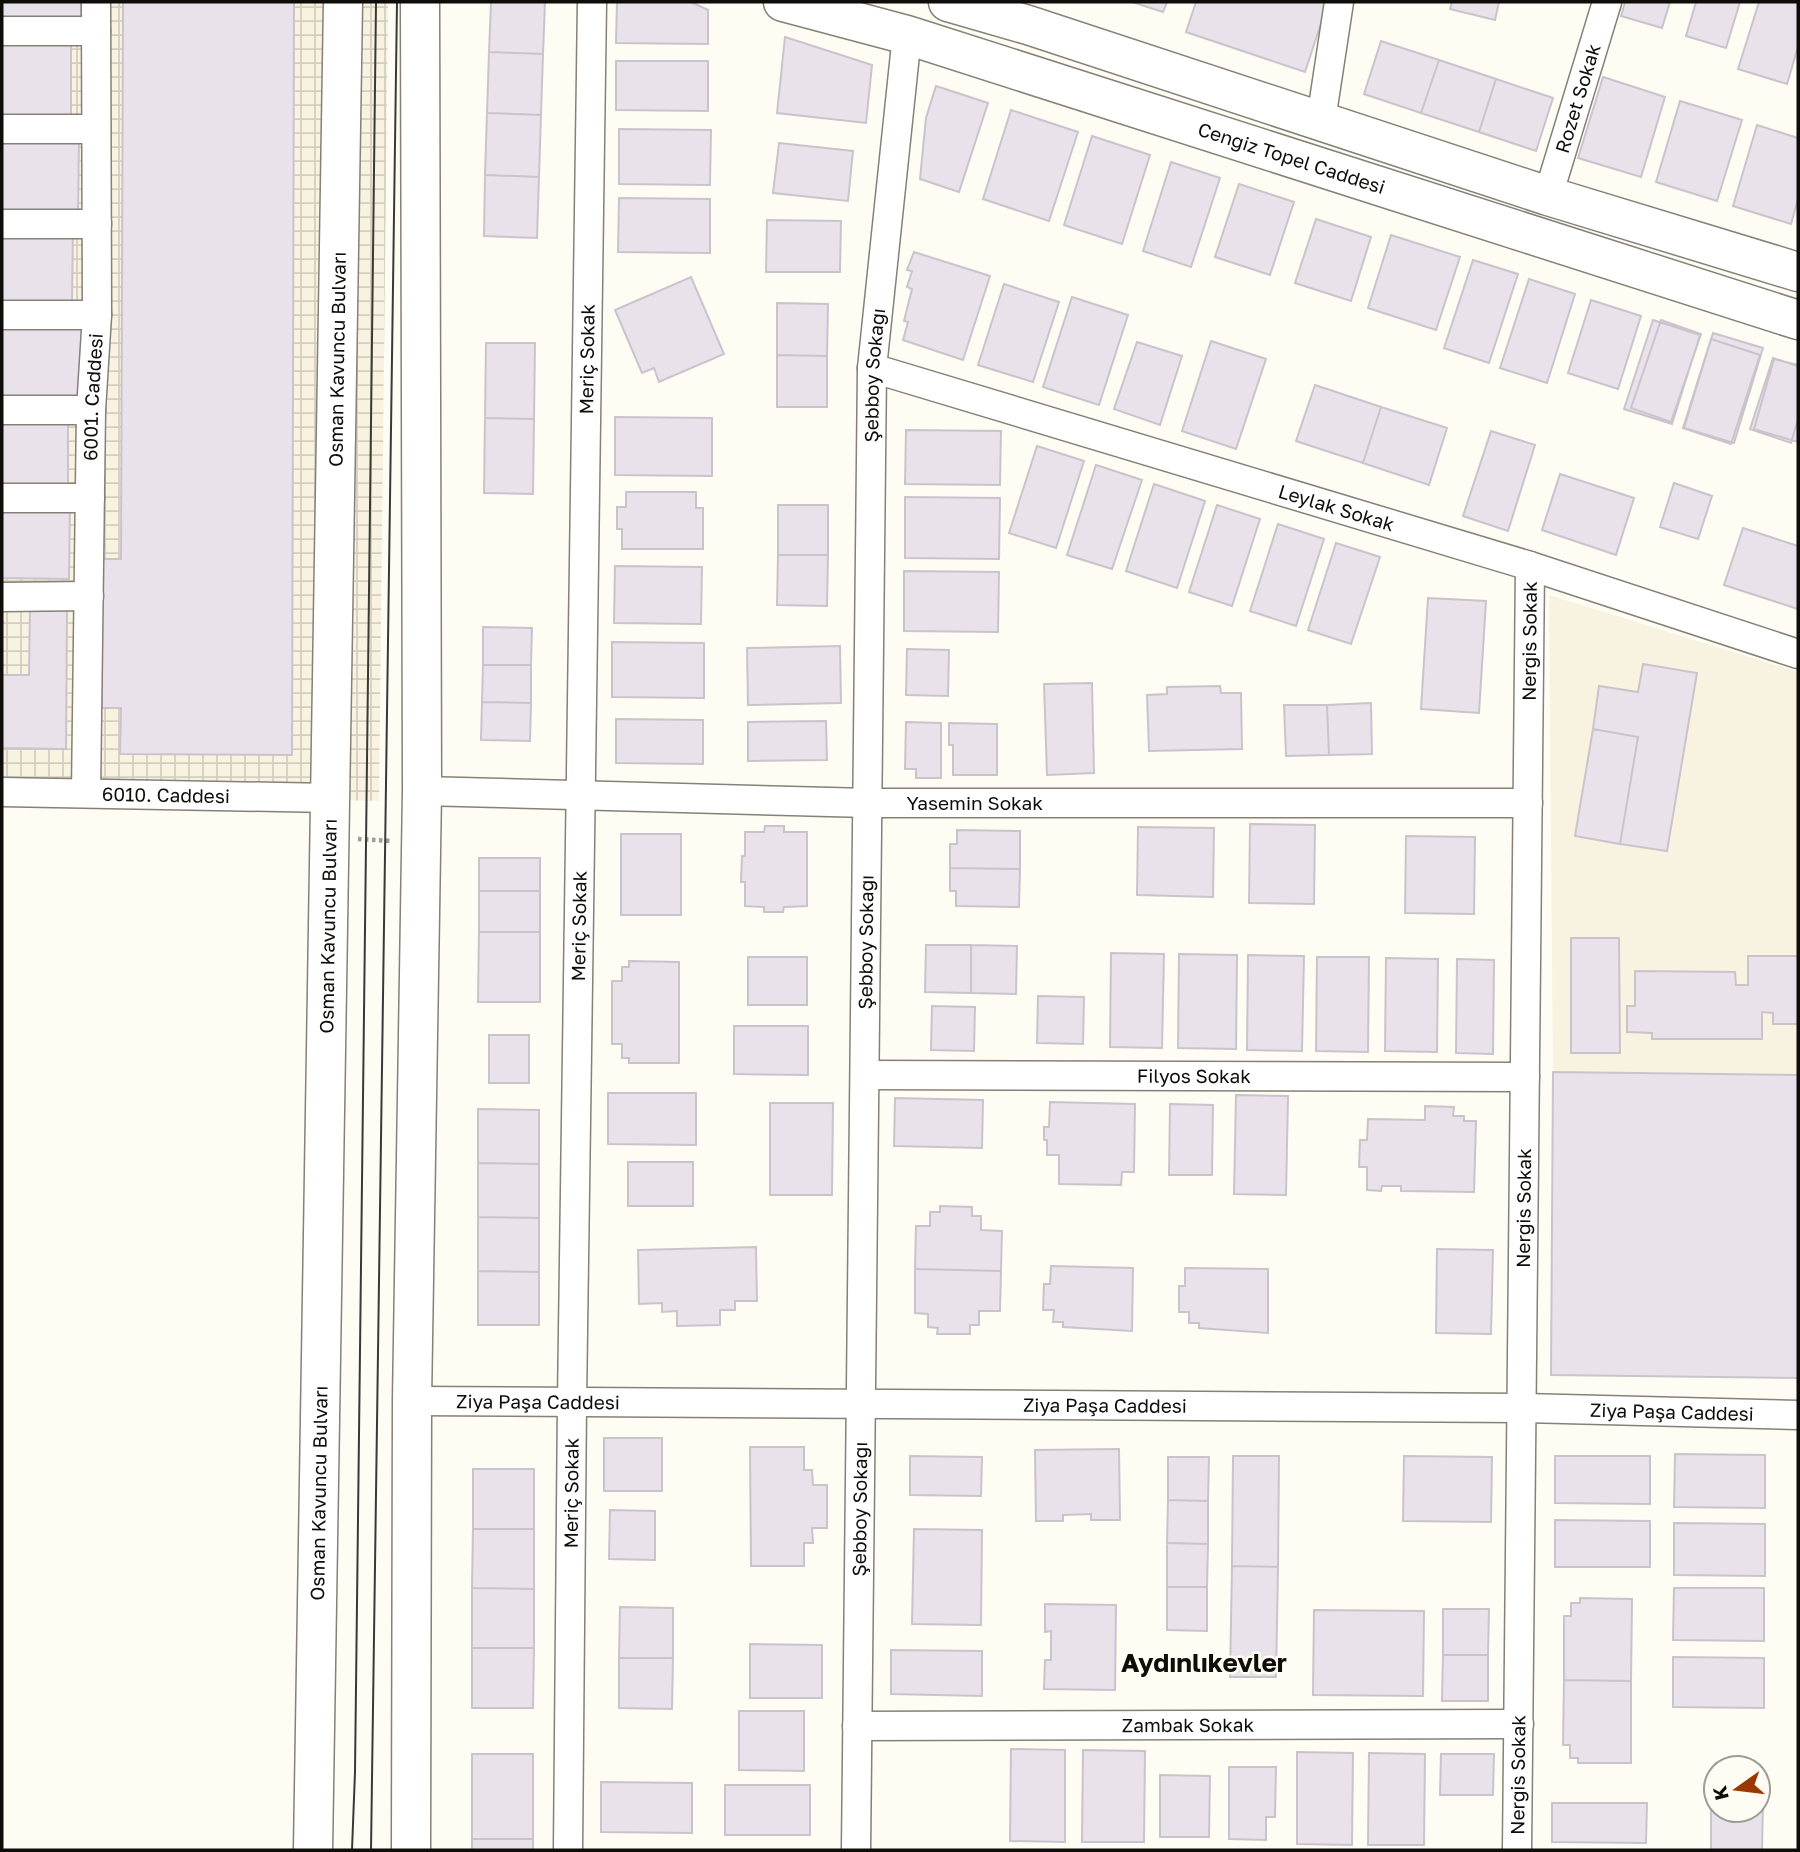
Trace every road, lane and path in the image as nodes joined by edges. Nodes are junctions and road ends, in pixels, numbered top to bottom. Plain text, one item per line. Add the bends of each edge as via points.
1 (96, 2) edge
2 (343, 2) edge
3 (420, 2) edge
4 (592, 2) edge
5 (783, 2) edge
6 (948, 2) edge
7 (1339, 2) edge
8 (1607, 2) edge
9 (1030, 14) edge
10 (2, 31) edge
11 (96, 31) junction
12 (907, 35) junction
13 (1321, 120) junction
14 (2, 129) edge
15 (96, 129) junction
16 (1548, 195) junction
17 (2, 224) edge
18 (97, 224) junction
19 (1798, 272) edge
20 (2, 315) edge
21 (97, 315) junction
22 (1798, 320) edge
23 (873, 368) junction
24 (2, 410) edge
25 (91, 410) junction
26 (2, 498) edge
27 (90, 498) junction
28 (1530, 566) junction
29 (89, 596) junction
30 (2, 597) edge
31 (1798, 654) edge
32 (422, 791) junction
33 (2, 792) edge
34 (86, 793) junction
35 (580, 795) junction
36 (330, 798) junction
37 (868, 803) junction
38 (1528, 803) junction
39 (330, 838) junction
40 (421, 842) junction
41 (865, 1075) junction
42 (1525, 1077) junction
43 (412, 1401) junction
44 (572, 1401) junction
45 (861, 1405) junction
46 (1522, 1408) junction
47 (1798, 1415) edge
48 (1518, 1724) junction
49 (857, 1726) junction
50 (313, 1850) edge
51 (411, 1850) edge
52 (568, 1850) edge
53 (856, 1850) edge
54 (1517, 1850) edge

1 - 11 street, 6001. Caddesi
2 - 36 main road, Osman Kavuncu Bulvarı
3 - 32 main road
4 - 35 street, Meriç Sokak
5 - 12 main road, Cengiz Topel Caddesi
6 - 9 main road
7 - 13 street
8 - 16 street, Rozet Sokak
9 - 13 main road
10 - 11 street
11 - 15 street, 6001. Caddesi
12 - 22 main road, Cengiz Topel Caddesi
12 - 23 street, Şebboy Sokağı
13 - 16 main road
14 - 15 street
15 - 18 street, 6001. Caddesi
16 - 19 main road
17 - 18 street
18 - 21 street, 6001. Caddesi
20 - 21 street
21 - 25 street, 6001. Caddesi
23 - 28 street, Leylak Sokak
23 - 37 street, Şebboy Sokağı
24 - 25 street
25 - 27 street, 6001. Caddesi
26 - 27 street
27 - 29 street, 6001. Caddesi
28 - 31 street, Leylak Sokak
28 - 38 street, Nergis Sokak
29 - 30 street
29 - 34 street, 6001. Caddesi
32 - 35 street, Yasemin Sokak
32 - 40 main road
33 - 34 street, 6010. Caddesi
34 - 36 street, 6010. Caddesi
35 - 37 street, Yasemin Sokak
35 - 44 street, Meriç Sokak
36 - 39 main road, Osman Kavuncu Bulvarı
37 - 38 street, Yasemin Sokak
37 - 41 street, Şebboy Sokağı
38 - 42 street, Nergis Sokak
39 - 40 path
39 - 50 main road, Osman Kavuncu Bulvarı
40 - 43 main road
41 - 42 street, Filyos Sokak
41 - 45 street, Şebboy Sokağı
42 - 46 street, Nergis Sokak
43 - 44 street, Ziya Paşa Caddesi
43 - 51 main road
44 - 45 street, Ziya Paşa Caddesi
44 - 52 street, Meriç Sokak
45 - 46 street, Ziya Paşa Caddesi
45 - 49 street, Şebboy Sokağı
46 - 47 street, Ziya Paşa Caddesi
46 - 48 street, Nergis Sokak
48 - 49 street, Zambak Sokak
48 - 54 street, Nergis Sokak
49 - 53 street, Şebboy Sokağı

